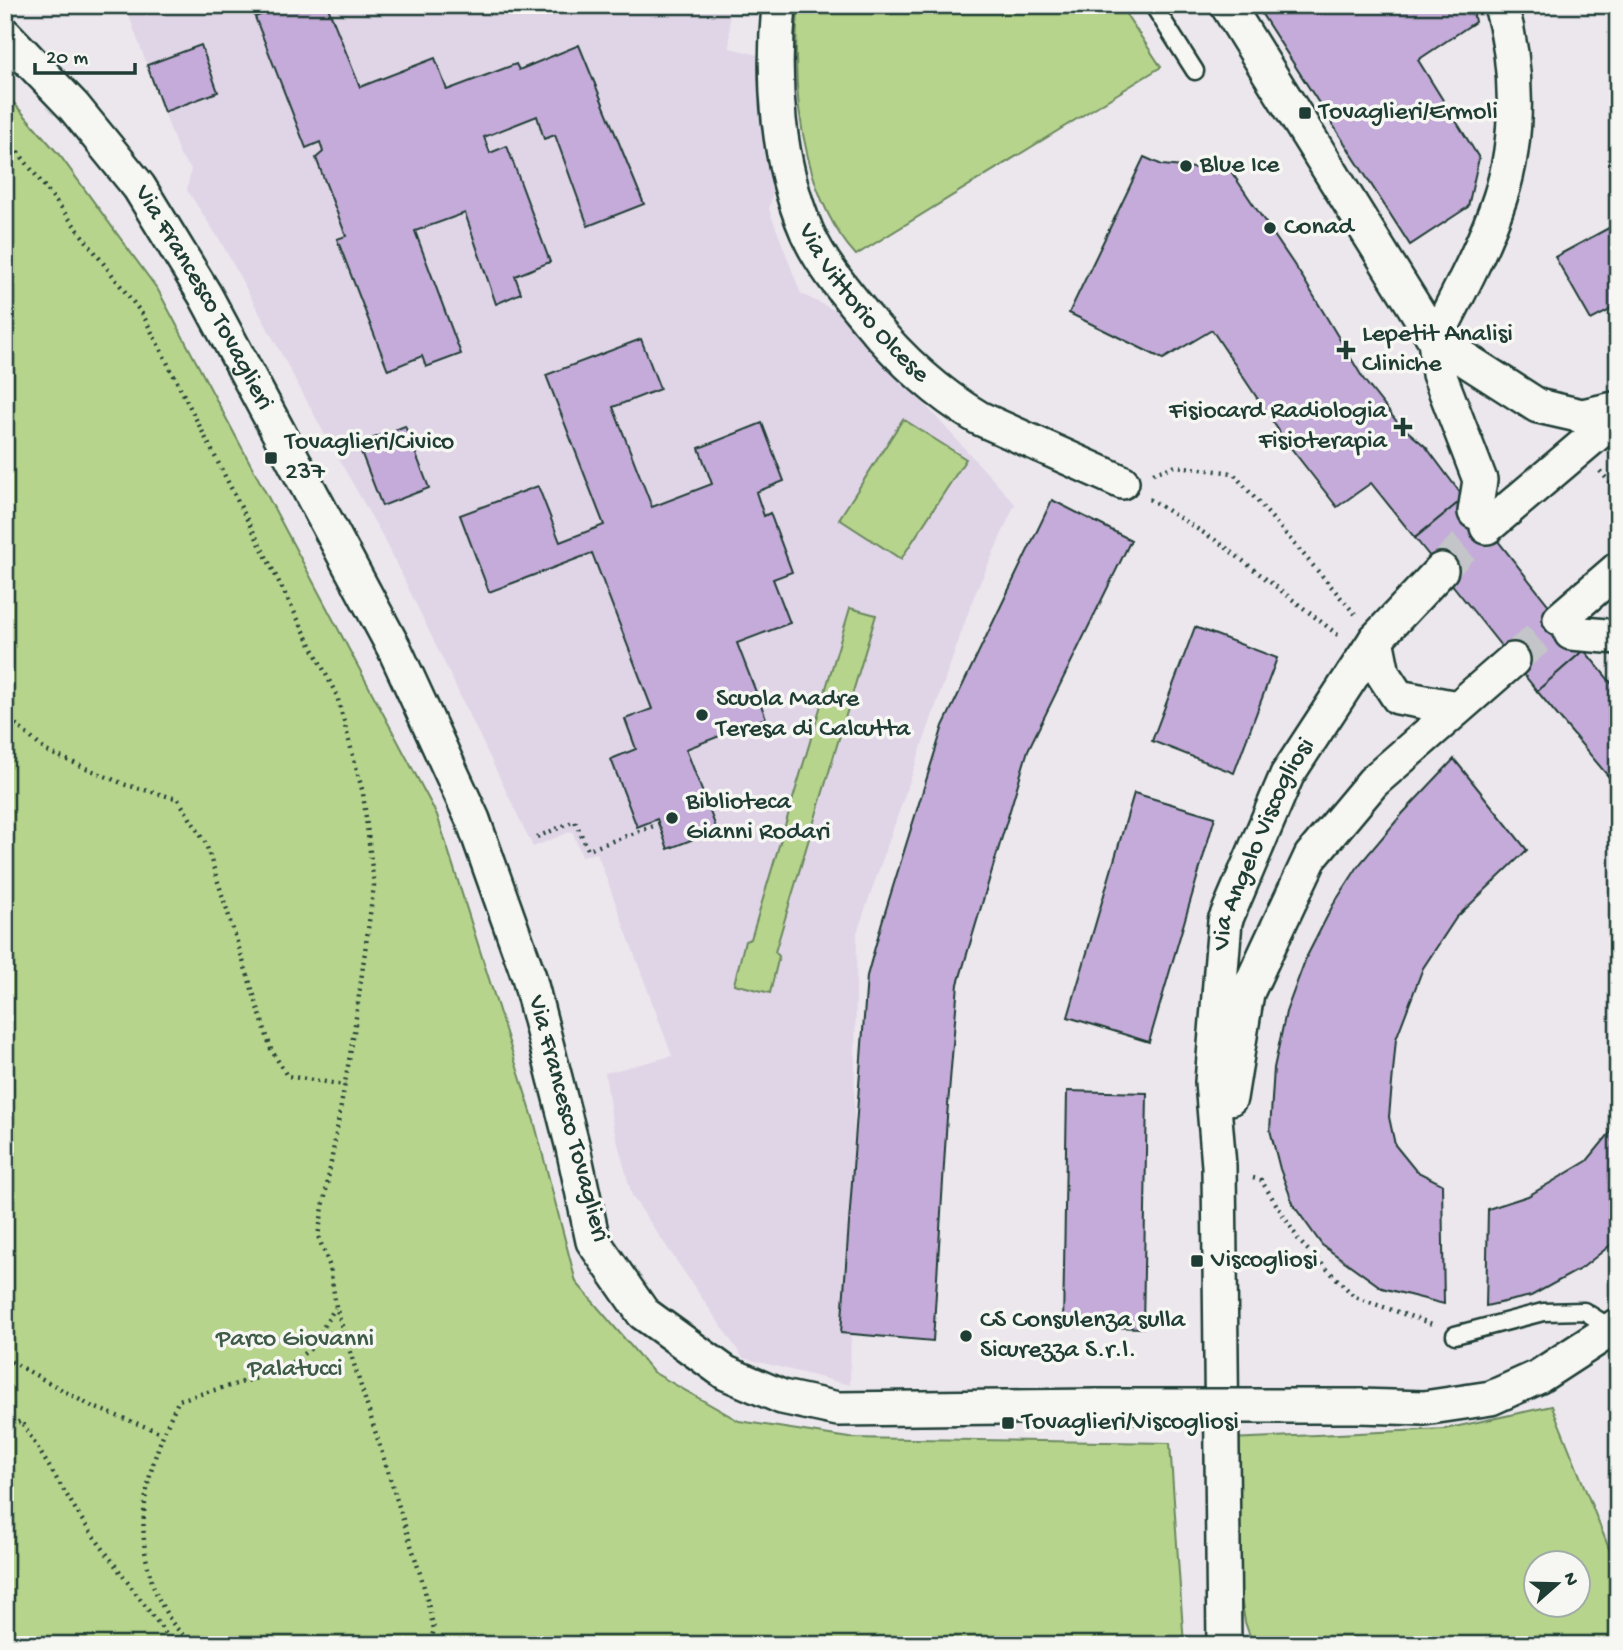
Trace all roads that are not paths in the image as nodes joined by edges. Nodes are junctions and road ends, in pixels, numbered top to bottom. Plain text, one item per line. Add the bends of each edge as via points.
1 (779, 5) edge
2 (1153, 5) edge
3 (1227, 5) edge
4 (1502, 5) edge
5 (5, 35) edge
6 (1195, 71) dead end
7 (1435, 340) junction
8 (1618, 408) edge
9 (1618, 416) edge
10 (1122, 482) road end
11 (1618, 569) edge
12 (1441, 570) tunnel mouth
13 (1618, 637) edge
14 (1370, 648) junction
15 (1513, 660) tunnel mouth
16 (1457, 708) junction
17 (1219, 1166) junction
18 (1616, 1329) edge
19 (1455, 1335) road end
20 (1224, 1611) junction
21 (1209, 1645) edge
22 (1224, 1645) edge
23 (1237, 1645) edge

1 - 10 street, Via Vittorio Olcese via 777,79 787,166 807,232 839,284 886,342 957,405
2 - 6 lane
3 - 7 street
4 - 7 street via 1513,78 1513,122 1501,196
5 - 18 street, Via Francesco Tovaglieri, bridge via 74,107 139,187 205,295 395,650 473,820 529,977 593,1241 643,1313 726,1373 782,1397 852,1409 1424,1408 1491,1398 1538,1377
7 - 8 street via 1538,407 1582,416
7 - 9 street via 1439,374 1480,480 1481,520
11 - 13 street via 1565,626
12 - 14 street, Via Angelo Viscogliosi
14 - 16 street via 1398,697
14 - 17 street, Via Angelo Viscogliosi via 1287,775 1225,922 1212,1082
15 - 16 street, Via Angelo Viscogliosi
16 - 17 street, Via Angelo Viscogliosi via 1373,782 1311,856 1247,993
17 - 20 street, Via Angelo Viscogliosi
18 - 19 lane via 1584,1311 1543,1312
20 - 21 street
20 - 22 street, Via Angelo Viscogliosi
20 - 23 street

